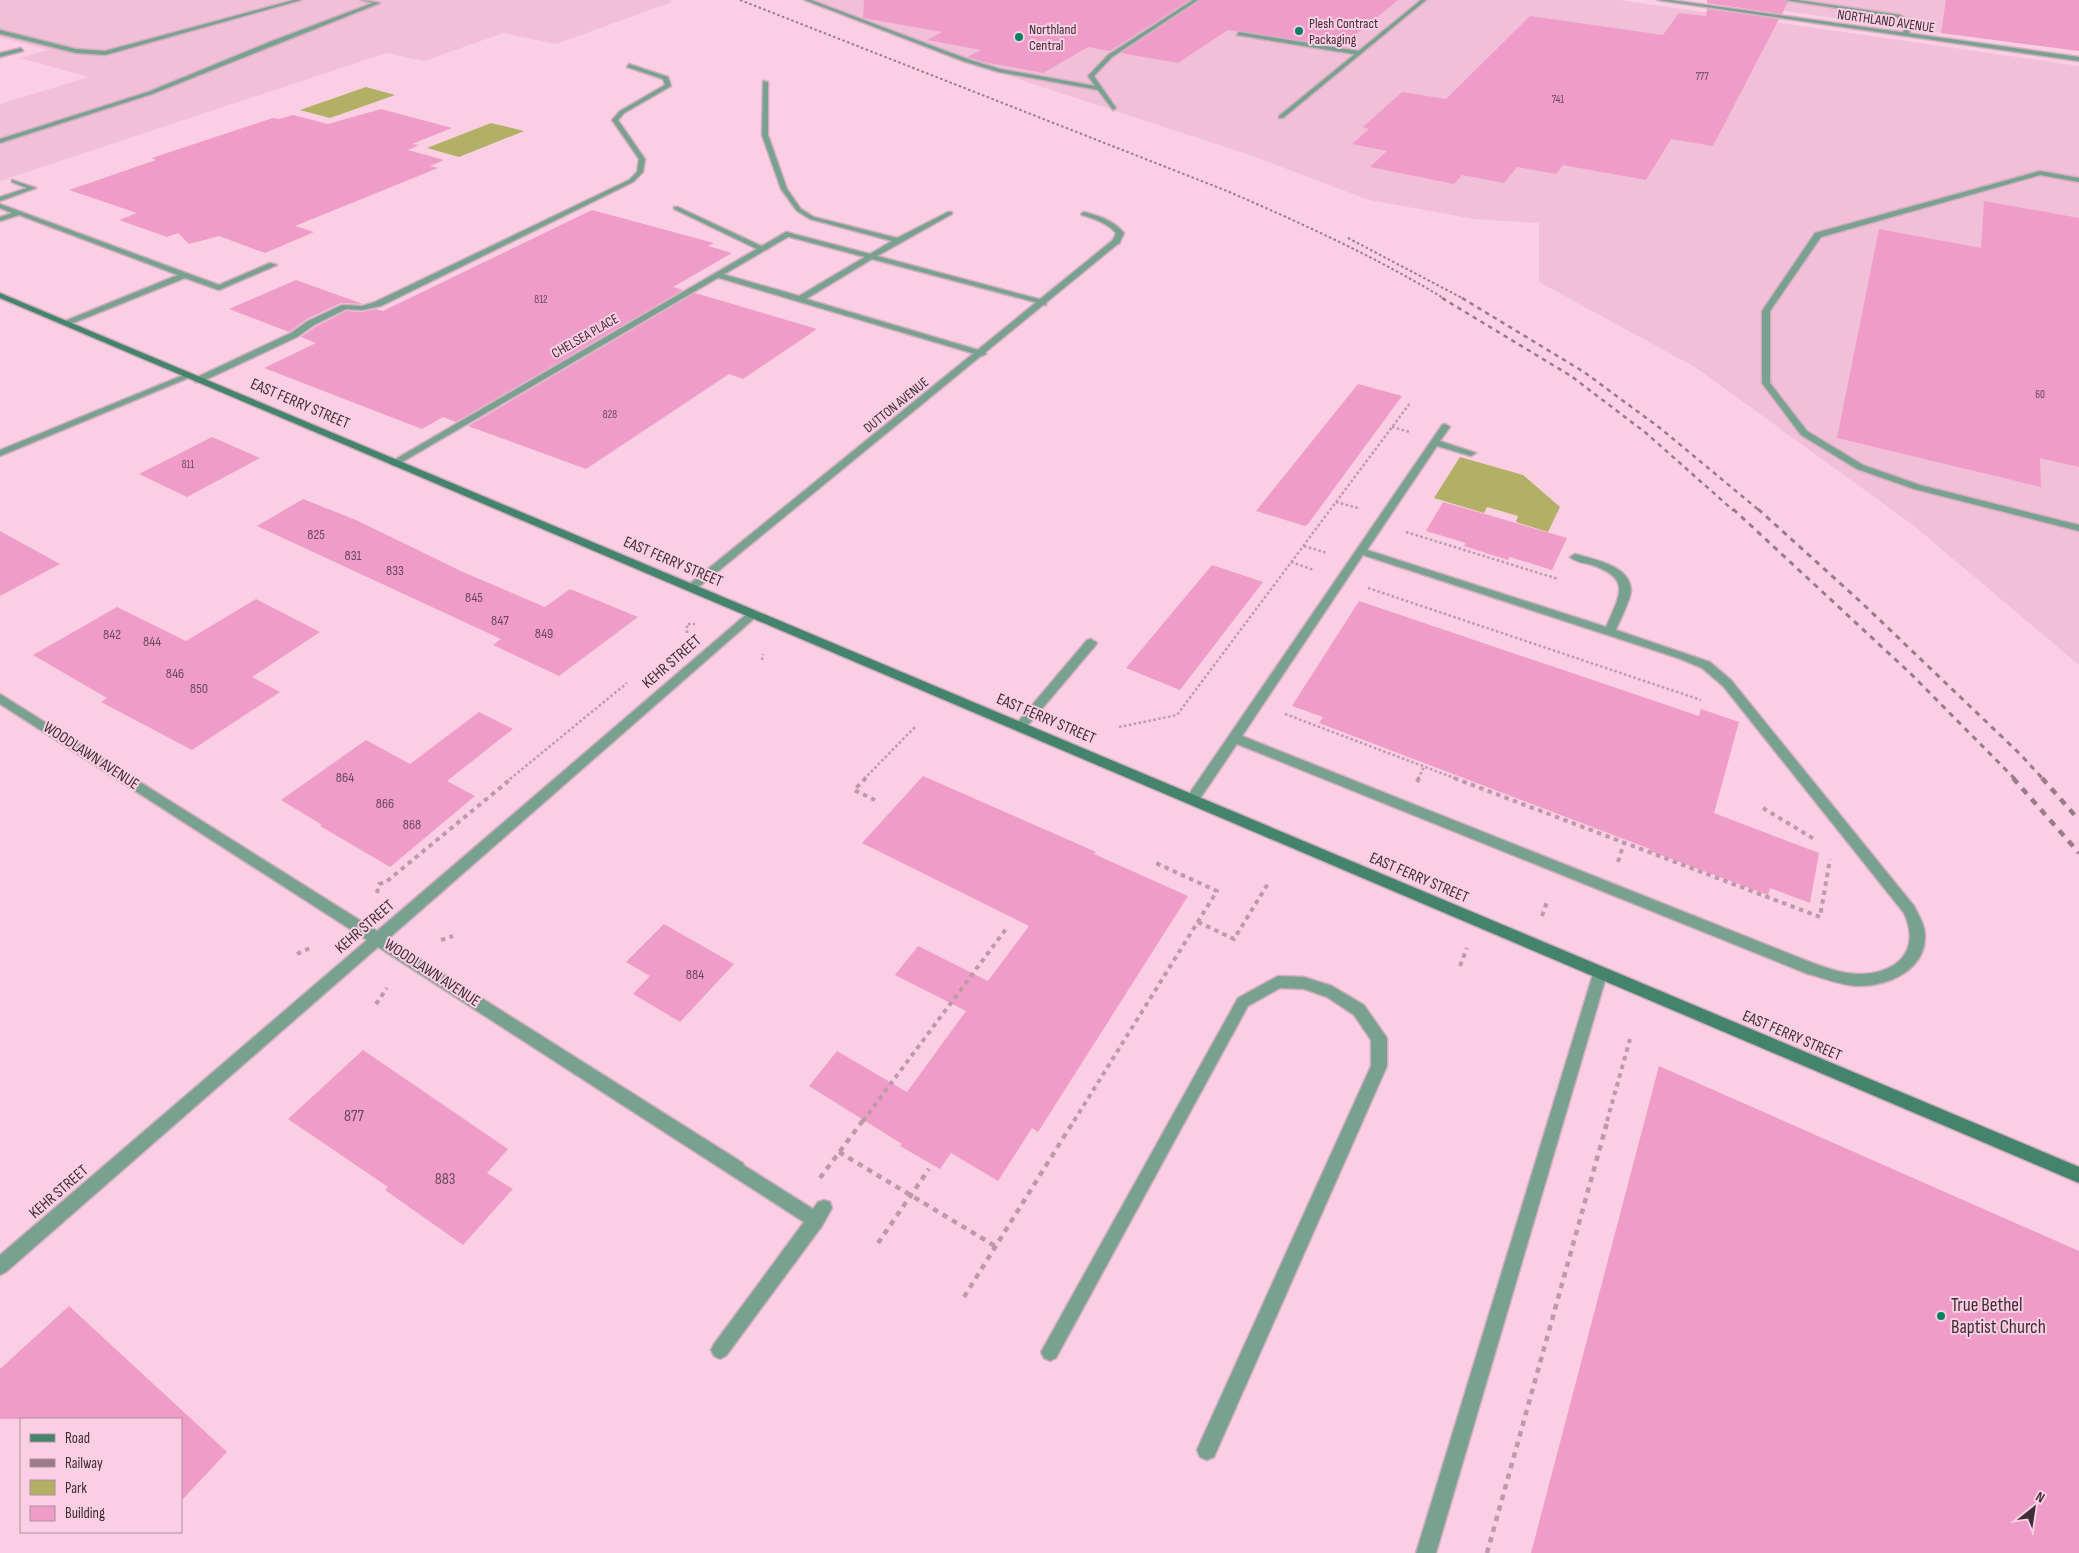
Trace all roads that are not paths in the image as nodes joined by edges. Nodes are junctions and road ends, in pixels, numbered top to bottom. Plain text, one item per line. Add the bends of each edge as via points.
1 (299, 0) edge
2 (363, 0) edge
3 (807, 0) edge
4 (1196, 0) edge
5 (1424, 0) edge
6 (1660, 0) edge
7 (1787, 0) edge
8 (0, 32) edge
9 (1239, 34) dead end
10 (1906, 35) junction
11 (21, 50) dead end
12 (1359, 53) junction
13 (0, 56) edge
14 (2079, 59) edge
15 (629, 66) dead end
16 (765, 82) dead end
17 (1100, 89) junction
18 (1113, 108) dead end
19 (1281, 117) dead end
20 (0, 141) edge
21 (2079, 180) edge
22 (14, 181) dead end
23 (0, 199) edge
24 (0, 206) edge
25 (676, 208) dead end
26 (19, 212) junction
27 (950, 213) dead end
28 (1084, 214) dead end
29 (0, 219) edge
30 (898, 240) junction
31 (764, 249) junction
32 (870, 256) junction
33 (273, 265) dead end
34 (186, 275) junction
35 (719, 275) junction
36 (0, 295) edge
37 (800, 299) junction
38 (1043, 303) junction
39 (68, 323) junction
40 (982, 354) junction
41 (194, 378) junction
42 (1446, 427) dead end
43 (1435, 443) junction
44 (0, 453) edge
45 (1471, 453) dead end
46 (394, 463) junction
47 (2079, 528) edge
48 (1362, 550) junction
49 (1575, 557) dead end
50 (691, 588) junction
51 (753, 614) junction
52 (1610, 631) junction
53 (1091, 643) dead end
54 (0, 698) edge
55 (1020, 727) junction
56 (1234, 738) junction
57 (1192, 800) junction
58 (378, 939) junction
59 (1600, 974) junction
60 (2079, 1175) edge
61 (0, 1266) edge
62 (720, 1350) dead end
63 (1050, 1352) dead end
64 (1206, 1450) dead end
65 (1426, 1553) edge

1 - 8 street via 106,53 76,51
2 - 20 street via 378,3 150,93
3 - 17 street via 965,60 999,70
4 - 17 street via 1110,56 1091,76
5 - 12 street
6 - 10 street, NORTHLAND AVENUE
7 - 10 street via 1898,16 1908,22
9 - 12 street
10 - 14 street, NORTHLAND AVENUE
11 - 13 street
12 - 19 street
15 - 41 street via 666,78 668,86 622,112 615,120 642,159 640,174 631,181 378,304 346,307 311,323 294,335
16 - 30 street via 765,136 784,189 799,210 812,218
17 - 18 street
21 - 47 street via 2040,173 1818,235 1766,311 1766,383 1804,433 1860,467 1917,486
22 - 23 street via 33,188
24 - 26 street
25 - 31 street
26 - 29 street
26 - 34 street
27 - 30 street
28 - 38 street, DUTTON AVENUE via 1113,225 1120,233 1116,242
30 - 32 street
31 - 32 street, CHELSEA PLACE via 789,234
31 - 35 street, CHELSEA PLACE
32 - 37 street
32 - 38 street
33 - 34 street via 219,288
34 - 39 street
35 - 37 street
35 - 46 street, CHELSEA PLACE
36 - 39 street, EAST FERRY STREET
37 - 40 street
38 - 40 street, DUTTON AVENUE
39 - 41 street, EAST FERRY STREET
40 - 50 street, DUTTON AVENUE
41 - 44 street
41 - 46 street, EAST FERRY STREET
42 - 43 street
43 - 45 street
43 - 48 street
46 - 50 street, EAST FERRY STREET
48 - 52 street
48 - 56 street
49 - 52 street via 1613,571 1625,584 1626,591
50 - 51 street, EAST FERRY STREET
51 - 55 street, EAST FERRY STREET
51 - 58 street, KEHR STREET
52 - 56 street via 1706,664 1728,683 1910,910 1918,934 1915,956 1899,972 1876,979 1847,979 1808,968
53 - 55 street
54 - 58 street, WOODLAWN AVENUE
55 - 57 street, EAST FERRY STREET
56 - 57 street
57 - 59 street, EAST FERRY STREET
58 - 61 street, KEHR STREET
58 - 62 street, WOODLAWN AVENUE via 737,1169 820,1214
59 - 60 street, EAST FERRY STREET
59 - 65 street
63 - 64 street via 1243,1002 1278,982 1304,983 1332,992 1359,1010 1379,1038 1379,1066

